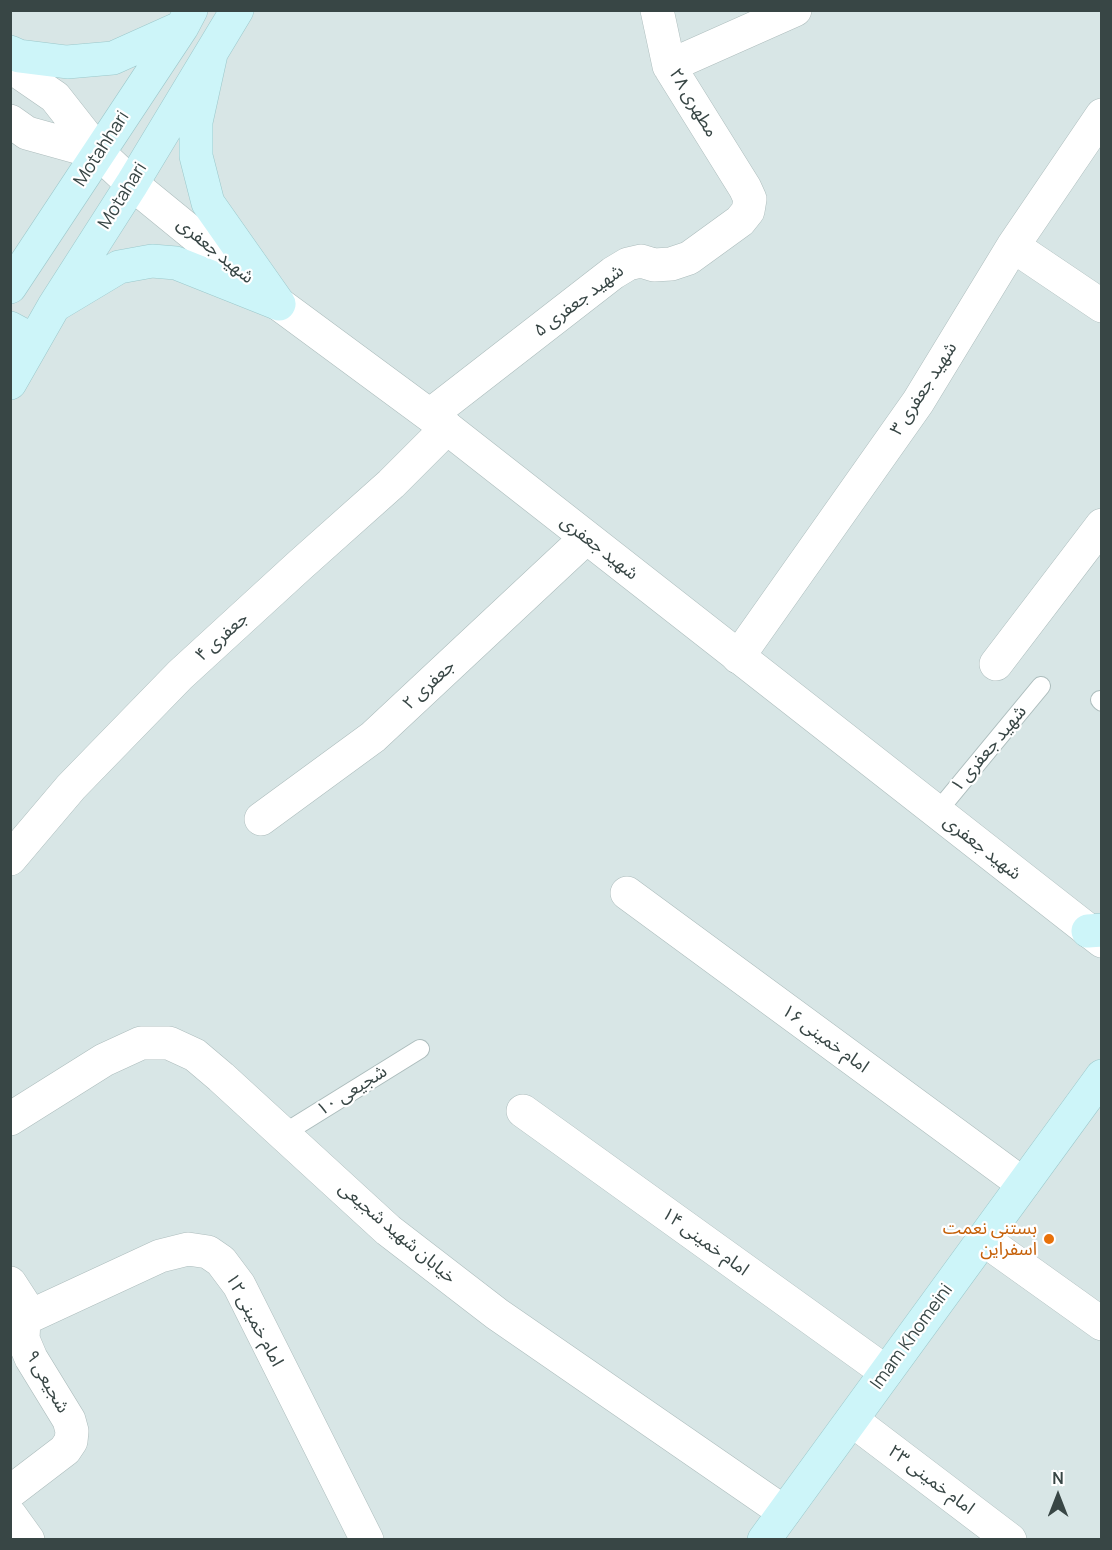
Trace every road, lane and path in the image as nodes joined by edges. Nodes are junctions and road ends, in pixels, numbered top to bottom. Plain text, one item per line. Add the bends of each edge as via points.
1 (237, 10) edge
2 (657, 10) edge
3 (795, 10) edge
4 (187, 19) edge
5 (10, 52) edge
6 (211, 54) junction
7 (10, 66) edge
8 (669, 66) junction
9 (1101, 115) edge
10 (10, 121) edge
11 (99, 153) junction
12 (132, 184) junction
13 (746, 188) joint
14 (1013, 246) junction
15 (10, 287) edge
16 (279, 304) junction
17 (54, 306) junction
18 (1101, 306) edge
19 (22, 334) edge
20 (10, 383) edge
21 (438, 422) junction
22 (1101, 525) edge
23 (586, 538) junction
24 (738, 657) junction
25 (996, 664) dead end
26 (1041, 686) dead end
27 (937, 813) junction
28 (261, 819) dead end
29 (10, 859) edge
30 (627, 894) dead end
31 (1097, 934) edge
32 (420, 1048) dead end
33 (1101, 1076) edge
34 (524, 1111) dead end
35 (10, 1119) edge
36 (283, 1134) junction
37 (1023, 1184) junction
38 (983, 1239) junction
39 (10, 1283) edge
40 (24, 1319) junction
41 (1101, 1324) edge
42 (886, 1372) junction
43 (852, 1420) junction
44 (10, 1492) edge
45 (784, 1512) junction
46 (10, 1515) edge
47 (28, 1539) edge
48 (367, 1539) edge
49 (764, 1539) edge
50 (1010, 1539) edge

1 - 6 main road, Motahari
2 - 8 street, مطهری ۲۸
3 - 8 street
4 - 5 main road via 113,58 67,62
4 - 11 main road, Motahhari
6 - 12 main road, Motahari
6 - 16 main road via 196,122 196,156 208,203
7 - 11 street, شهید جعفری via 55,97
8 - 13 street, مطهری ۲۸
9 - 14 street, شهید جعفری ۳
10 - 11 street via 27,133
11 - 12 street, شهید جعفری
11 - 15 main road, Motahhari
12 - 16 street, شهید جعفری
12 - 17 main road, Motahari
13 - 21 street, شهید جعفری ۵ via 750,199 748,211 740,221 689,258 663,265 641,261 613,273
14 - 18 street
14 - 24 street, شهید جعفری ۳ via 918,402
16 - 17 main road via 176,263 152,261 120,267
16 - 21 street, شهید جعفری
17 - 19 main road, Motahari
19 - 20 main road, Motahari
21 - 23 street, شهید جعفری
21 - 29 street, جعفری ۴ via 391,484 180,675 71,788
22 - 25 street
23 - 24 street, شهید جعفری
23 - 28 street, جعفری ۲ via 373,737
24 - 27 street, شهید جعفری
26 - 27 lane, شهید جعفری ۱
27 - 31 street, شهید جعفری
30 - 37 street, امام خمینی ۱۶
32 - 36 lane, شجیعی ۱۰
33 - 37 main road, Imam Khomeini
34 - 42 street, امام خمینی ۱۴
35 - 36 street, خیابان شهید شجیعی via 104,1060 141,1043 169,1042 195,1055
36 - 45 street, خیابان شهید شجیعی via 388,1230 497,1314
37 - 38 main road, Imam Khomeini
38 - 41 street
38 - 42 main road, Imam Khomeini
39 - 40 street, شجیعی ۹ via 23,1303
40 - 44 street, شجیعی ۹ via 23,1339 31,1358 72,1431 65,1450
40 - 48 street, امام خمینی ۱۲ via 160,1256 188,1249 208,1252 221,1261 238,1285
42 - 43 main road, Imam Khomeini
43 - 45 main road, Imam Khomeini
43 - 50 street, امام خمینی ۲۳
45 - 49 main road, Imam Khomeini
46 - 47 street

